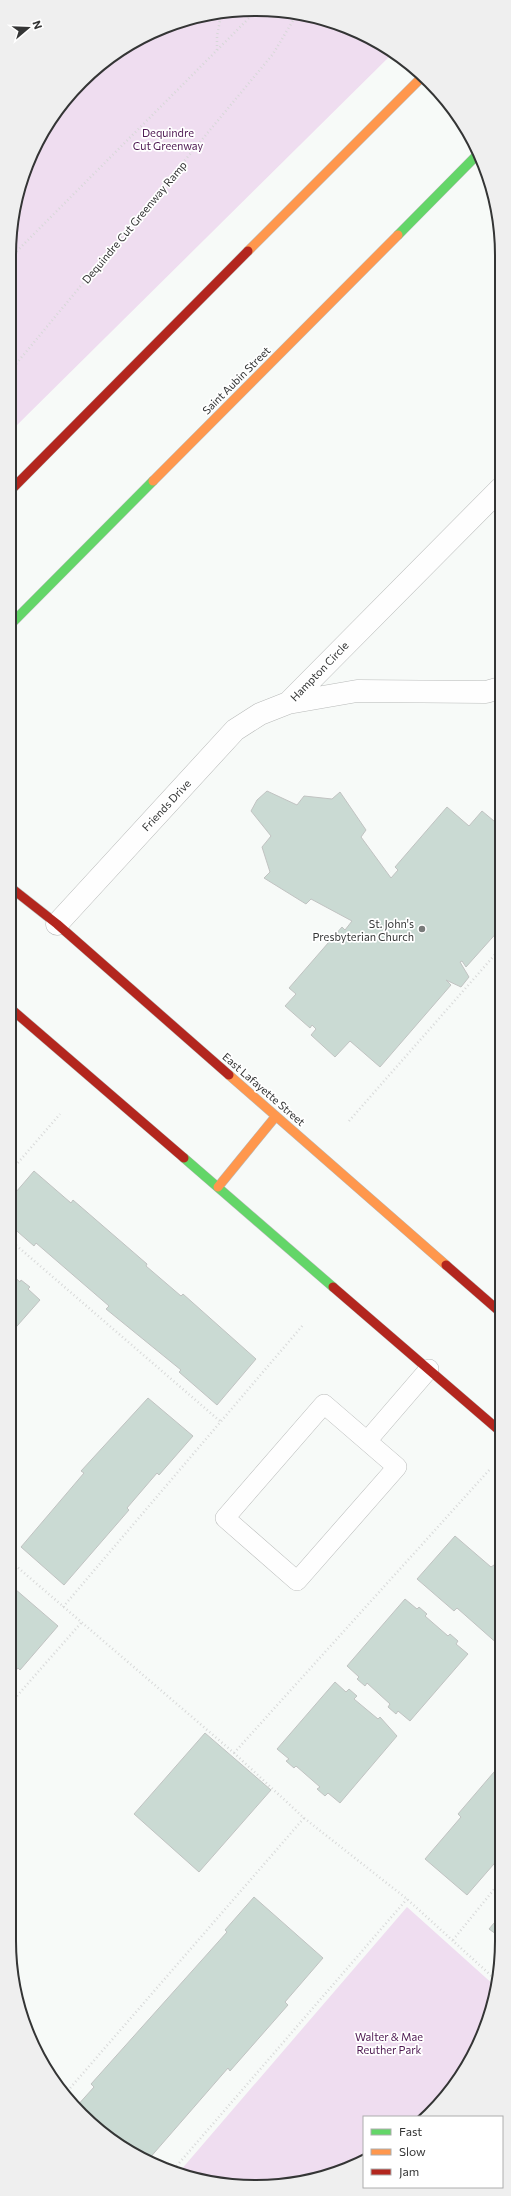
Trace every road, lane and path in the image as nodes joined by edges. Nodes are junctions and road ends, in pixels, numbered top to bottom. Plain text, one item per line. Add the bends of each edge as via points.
1 (251, 16) edge
2 (220, 19) edge
3 (294, 19) edge
4 (218, 50) junction
5 (419, 80) edge
6 (474, 159) edge
7 (16, 252) edge
8 (16, 364) edge
9 (16, 485) edge
10 (495, 494) edge
11 (16, 619) edge
12 (495, 689) edge
13 (288, 703) junction
14 (16, 892) edge
15 (57, 924) junction
16 (495, 955) edge
17 (16, 1013) edge
18 (60, 1114) dead end
19 (276, 1116) junction
20 (349, 1121) dead end
21 (16, 1165) edge
22 (218, 1187) junction
23 (16, 1245) edge
24 (495, 1308) edge
25 (303, 1325) dead end
26 (429, 1369) junction
27 (221, 1422) junction
28 (495, 1427) edge
29 (367, 1441) junction
30 (491, 1468) dead end
31 (16, 1565) edge
32 (64, 1607) junction
33 (81, 1623) junction
34 (16, 1697) edge
35 (234, 1754) junction
36 (304, 1818) junction
37 (495, 1888) edge
38 (407, 1899) junction
39 (453, 1940) junction
40 (492, 1976) edge
41 (68, 2090) edge
42 (176, 2166) edge

1 - 4 path
2 - 4 path via 217,36
3 - 8 path, Dequindre Cut Greenway Ramp via 273,54
4 - 7 path
5 - 9 street
6 - 11 street, Saint Aubin Street
10 - 13 street, Hampton Circle
12 - 13 street, Hampton Circle via 486,692 357,691
13 - 15 street, Friends Drive via 260,714 235,730
14 - 15 street, East Lafayette Street
15 - 19 street, East Lafayette Street
16 - 20 path
17 - 22 street
18 - 21 path
19 - 22 street
19 - 24 street, East Lafayette Street
22 - 26 street
23 - 27 path
25 - 27 path
26 - 28 street
26 - 29 lane
27 - 32 path
29 - 29 lane via 397,1468 297,1581 225,1518 324,1404
30 - 35 path
31 - 32 path
32 - 33 path
33 - 34 path
33 - 35 path
35 - 36 path
36 - 38 path
36 - 41 path
37 - 39 path
38 - 39 path
38 - 42 path
39 - 40 path

